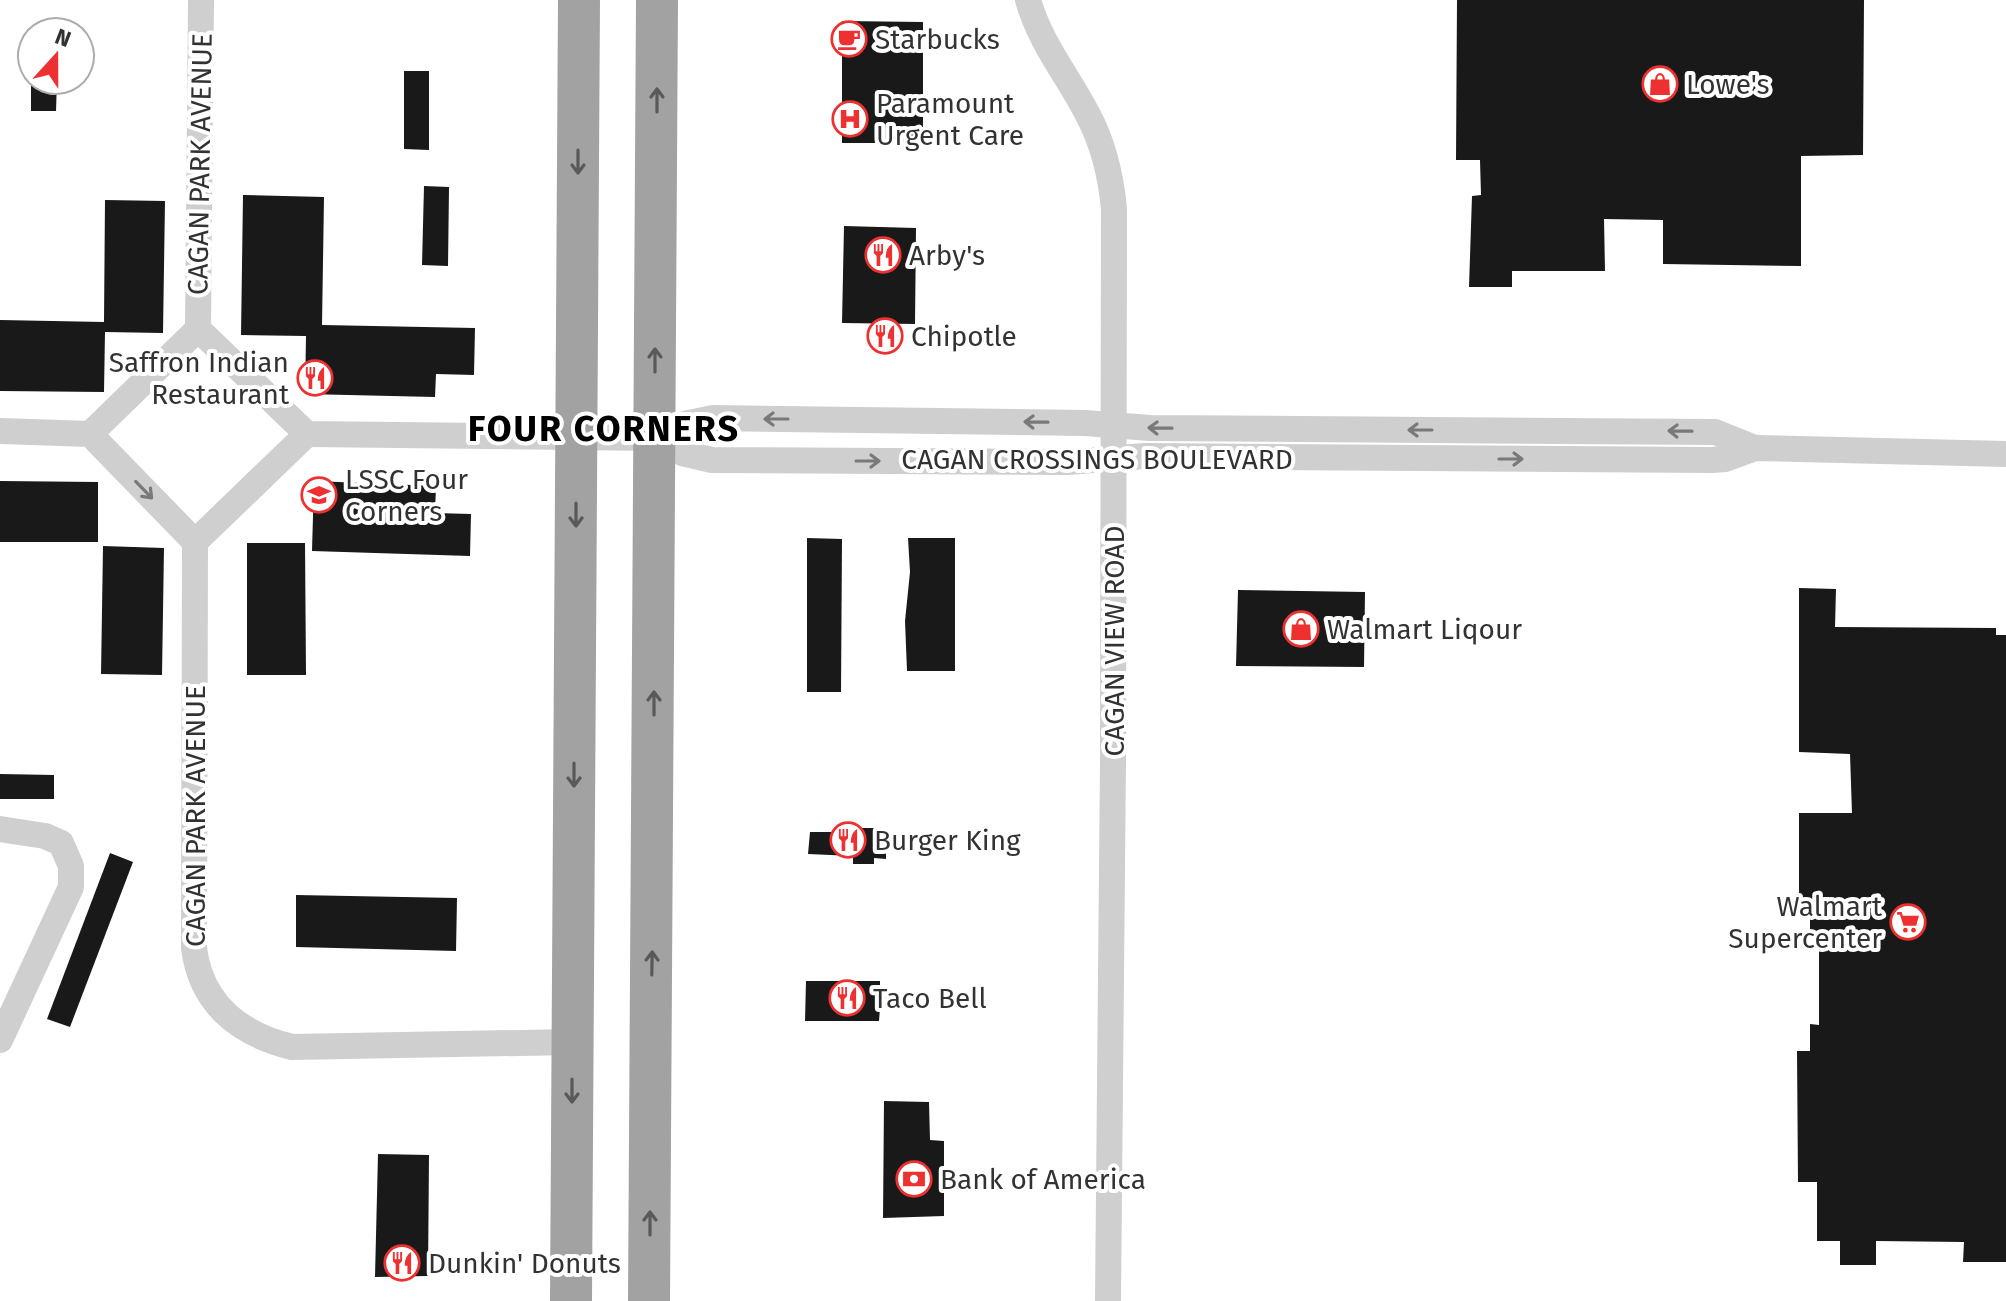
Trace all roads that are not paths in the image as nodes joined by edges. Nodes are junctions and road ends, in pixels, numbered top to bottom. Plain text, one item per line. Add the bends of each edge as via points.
1 (201, 0) edge
2 (579, 0) edge
3 (657, 0) edge
4 (1028, 0) edge
5 (198, 329) junction
6 (1114, 425) junction
7 (0, 431) edge
8 (90, 434) junction
9 (307, 434) junction
10 (577, 437) junction
11 (655, 438) junction
12 (1755, 448) junction
13 (2006, 454) edge
14 (1114, 459) junction
15 (195, 542) junction
16 (0, 829) edge
17 (0, 1040) edge
18 (572, 1042) junction
19 (571, 1301) edge
20 (649, 1301) edge
21 (1108, 1301) edge

1 - 5 street, CAGAN PARK AVENUE
2 -> 10 highway
11 -> 3 highway
4 - 6 street, CAGAN VIEW ROAD via 1050,55 1087,113 1109,170 1115,229
5 - 8 street
5 - 9 street
6 -> 11 street, CAGAN CROSSINGS BOULEVARD via 716,418 684,424
12 -> 6 street, CAGAN CROSSINGS BOULEVARD via 1715,432
6 - 14 street, CAGAN VIEW ROAD
7 - 8 street
8 -> 15 street
9 - 10 street
9 - 15 street
10 - 11 street
10 -> 18 highway
11 -> 14 street, CAGAN CROSSINGS BOULEVARD via 682,453 712,460
20 -> 11 highway
12 - 13 street, CAGAN CROSSINGS BOULEVARD
14 -> 12 street, CAGAN CROSSINGS BOULEVARD via 1712,460
14 - 21 street, CAGAN VIEW ROAD
15 - 18 street, CAGAN PARK AVENUE via 194,948 211,998 256,1036 292,1047
16 - 17 street via 61,843 71,866 71,887
18 -> 19 highway

